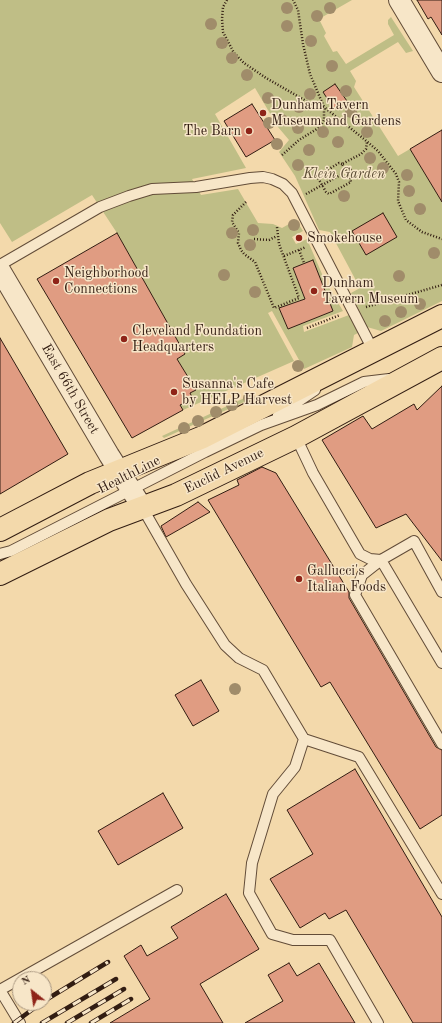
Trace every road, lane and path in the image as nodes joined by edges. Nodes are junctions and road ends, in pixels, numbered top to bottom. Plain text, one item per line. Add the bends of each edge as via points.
1 (227, 0) edge
2 (293, 0) edge
3 (399, 0) edge
4 (442, 72) edge
5 (324, 107) junction
6 (367, 142) junction
7 (282, 156) dead end
8 (342, 164) junction
9 (352, 168) dead end
10 (346, 172) junction
11 (359, 174) dead end
12 (350, 178) junction
13 (322, 185) junction
14 (304, 195) dead end
15 (246, 202) dead end
16 (277, 227) dead end
17 (277, 236) junction
18 (254, 238) dead end
19 (442, 239) edge
20 (310, 245) dead end
21 (299, 250) junction
22 (284, 256) junction
23 (304, 264) dead end
24 (0, 265) edge
25 (0, 270) edge
26 (442, 285) edge
27 (353, 310) junction
28 (442, 316) edge
29 (307, 328) dead end
30 (373, 350) junction
31 (442, 358) edge
32 (336, 369) junction
33 (403, 378) junction
34 (261, 425) junction
35 (296, 437) junction
36 (120, 472) junction
37 (137, 498) junction
38 (0, 530) edge
39 (12, 551) junction
40 (0, 554) edge
41 (381, 560) junction
42 (0, 561) edge
43 (0, 574) edge
44 (442, 592) edge
45 (442, 663) edge
46 (304, 739) junction
47 (442, 744) edge
48 (177, 890) dead end
49 (442, 894) edge
50 (0, 990) edge
51 (20, 1023) edge
52 (378, 1023) edge

1 - 5 path via 223,7 223,32 234,53 266,78 315,106
2 - 5 path via 298,10 302,44 310,74
3 - 4 street
5 - 6 path
5 - 7 path via 324,120 320,127 299,140
6 - 8 path via 366,149 361,154
6 - 19 path via 396,174 399,182 398,201 406,220 422,232
8 - 10 path
8 - 13 path via 319,174 318,178
9 - 10 path
10 - 12 path
10 - 13 path
11 - 12 path
12 - 13 path via 351,182 330,194
13 - 14 path
15 - 22 path via 233,215 232,222 238,233 241,250 256,262 274,308 299,298
16 - 17 path
17 - 18 path via 268,240
17 - 22 path
20 - 21 path
21 - 22 path
21 - 23 path
24 - 27 lane via 100,207 129,196 152,189 196,187 263,177 283,184 292,193
25 - 36 street, East 66th Street
26 - 27 path
27 - 29 path
27 - 30 lane
28 - 30 main road
30 - 32 main road
31 - 33 main road, Euclid Avenue
32 - 34 lane, HealthLine via 312,393
32 - 36 main road via 203,437
33 - 34 lane, HealthLine via 364,382 318,405
33 - 35 main road, Euclid Avenue
34 - 37 lane, HealthLine
35 - 37 main road, Euclid Avenue via 176,494
35 - 41 lane via 313,473 360,554 370,559
36 - 37 street, East 66th Street
36 - 38 main road via 90,483
37 - 39 lane, HealthLine
37 - 43 main road, Euclid Avenue via 102,523
37 - 46 lane via 186,584 225,645 239,658 263,670
39 - 40 lane, HealthLine
39 - 42 lane, HealthLine
41 - 44 lane via 414,541
41 - 45 lane
41 - 47 lane via 362,575 355,595
46 - 49 lane via 359,757
46 - 52 lane via 296,767 273,794 252,863 249,893 272,934 293,940 330,940
48 - 50 lane
50 - 51 lane

